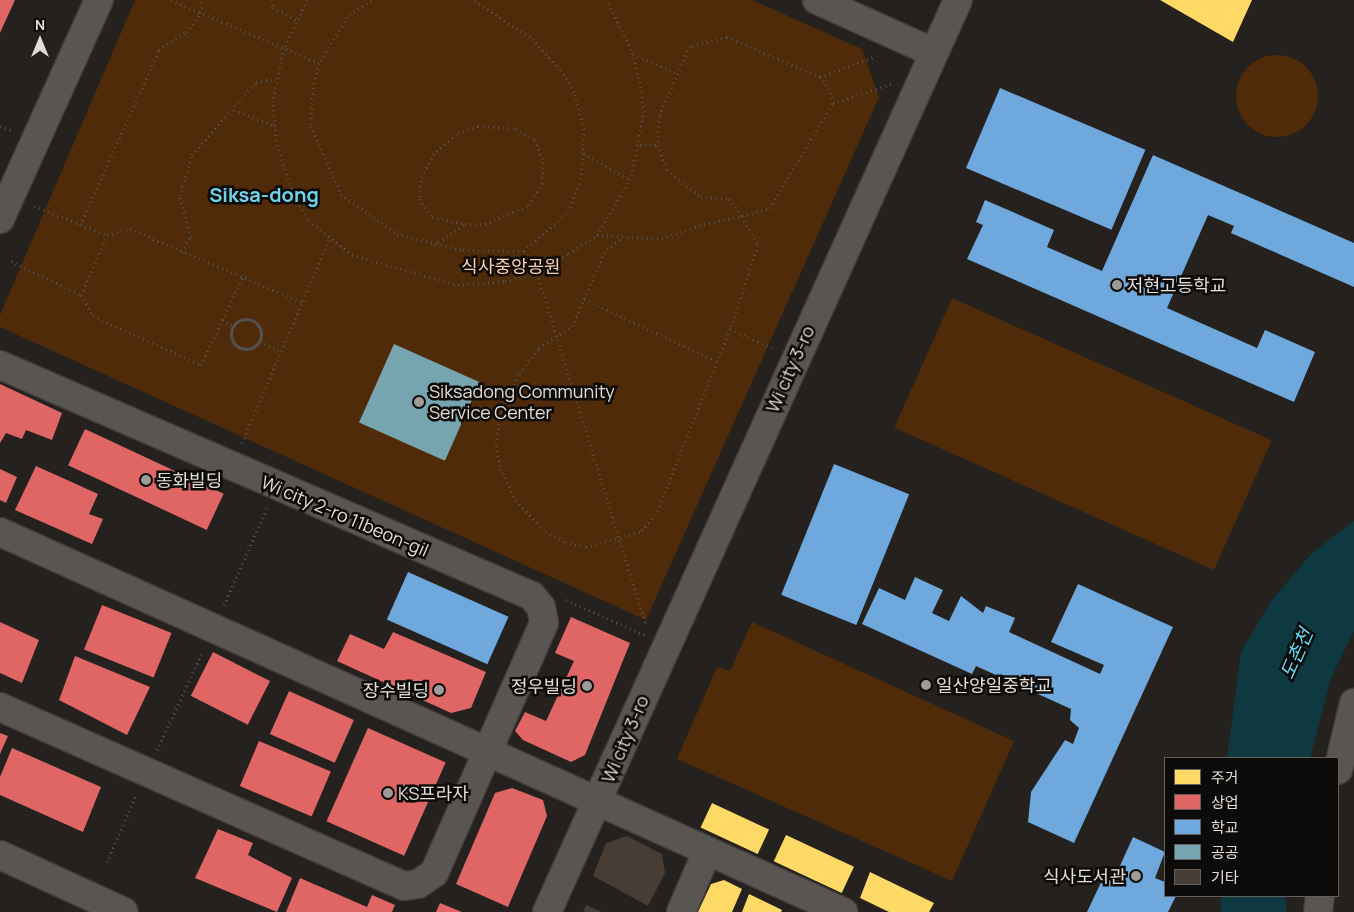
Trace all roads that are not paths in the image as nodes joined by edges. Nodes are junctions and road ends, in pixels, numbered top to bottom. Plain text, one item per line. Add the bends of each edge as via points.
1 (99, 0) edge
2 (818, 0) edge
3 (958, 0) edge
4 (932, 52) junction
5 (0, 219) edge
6 (0, 365) edge
7 (0, 532) edge
8 (1354, 703) edge
9 (0, 707) edge
10 (484, 753) junction
11 (1339, 766) edge
12 (598, 802) junction
13 (707, 852) junction
14 (0, 855) edge
15 (1320, 897) edge
16 (124, 912) edge
17 (547, 912) edge
18 (681, 912) edge
19 (843, 912) edge
20 (1318, 912) edge

1 - 5 street
2 - 4 street
3 - 4 street, Wi city 3-ro
4 - 12 street, Wi city 3-ro
6 - 10 street, Wi city 2-ro 11beon-gil via 532,596 541,607 544,623
7 - 10 street
8 - 11 street
9 - 10 street, Wi city 2-ro 11beon-gil via 404,886 434,873
10 - 12 street
12 - 13 street, Wi city 3-ro
12 - 17 street, Wi city 3-ro
13 - 18 street
13 - 19 street, Wi city 3-ro
14 - 16 street
15 - 20 street

